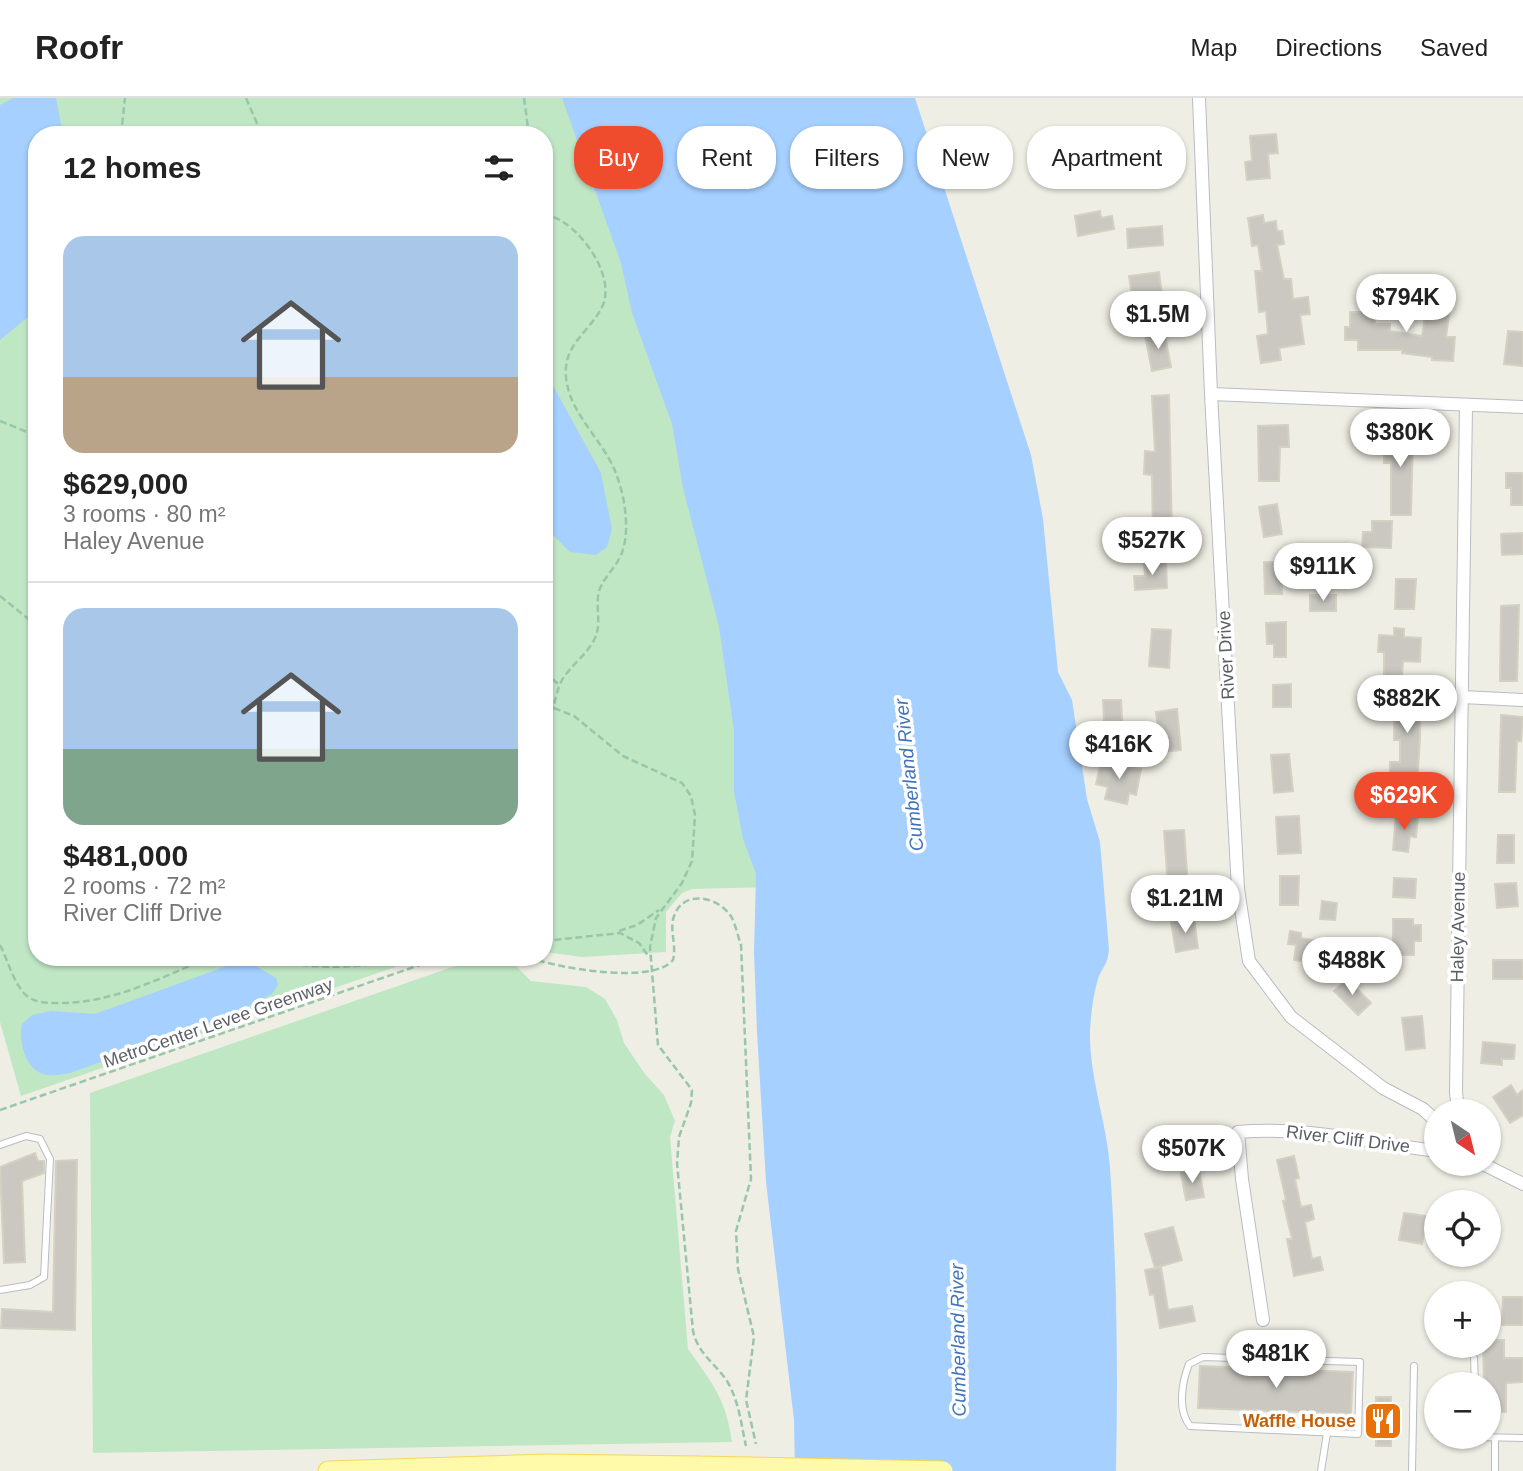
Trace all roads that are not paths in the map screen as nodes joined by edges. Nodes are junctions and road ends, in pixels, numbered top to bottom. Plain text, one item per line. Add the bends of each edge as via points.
1 (1199, 98) edge
2 (1211, 394) junction
3 (1466, 406) junction
4 (1523, 407) edge
5 (1462, 697) junction
6 (1523, 700) edge
7 (1457, 1099) edge
8 (1424, 1110) edge
9 (0, 1145) edge
10 (1424, 1149) edge
11 (1502, 1174) edge
12 (1523, 1184) edge
13 (0, 1290) edge
14 (1263, 1320) dead end
15 (1474, 1358) dead end
16 (1414, 1366) dead end
17 (1475, 1372) edge
18 (1327, 1433) junction
19 (1501, 1438) edge
20 (1523, 1438) edge
21 (1495, 1449) edge
22 (328, 1471) edge
23 (943, 1471) edge
24 (1321, 1471) edge
25 (1412, 1471) edge
26 (1494, 1471) edge

1 - 2 street, River Drive
2 - 3 street
2 - 8 street, River Drive via 1238,889 1250,961 1291,1017 1383,1088
3 - 4 street
3 - 5 street, Haley Avenue
5 - 6 street
5 - 7 street, Haley Avenue
9 - 13 lane via 26,1136 40,1139 50,1159 44,1277 30,1285
10 - 14 street, River Cliff Drive via 1317,1134 1238,1132
11 - 12 street
15 - 17 lane
16 - 25 lane
18 - 18 lane via 1190,1426 1182,1405 1189,1364 1203,1357 1360,1362 1358,1434
18 - 24 lane
19 - 20 lane
21 - 26 lane
22 - 23 main road, bridge via 546,1464

